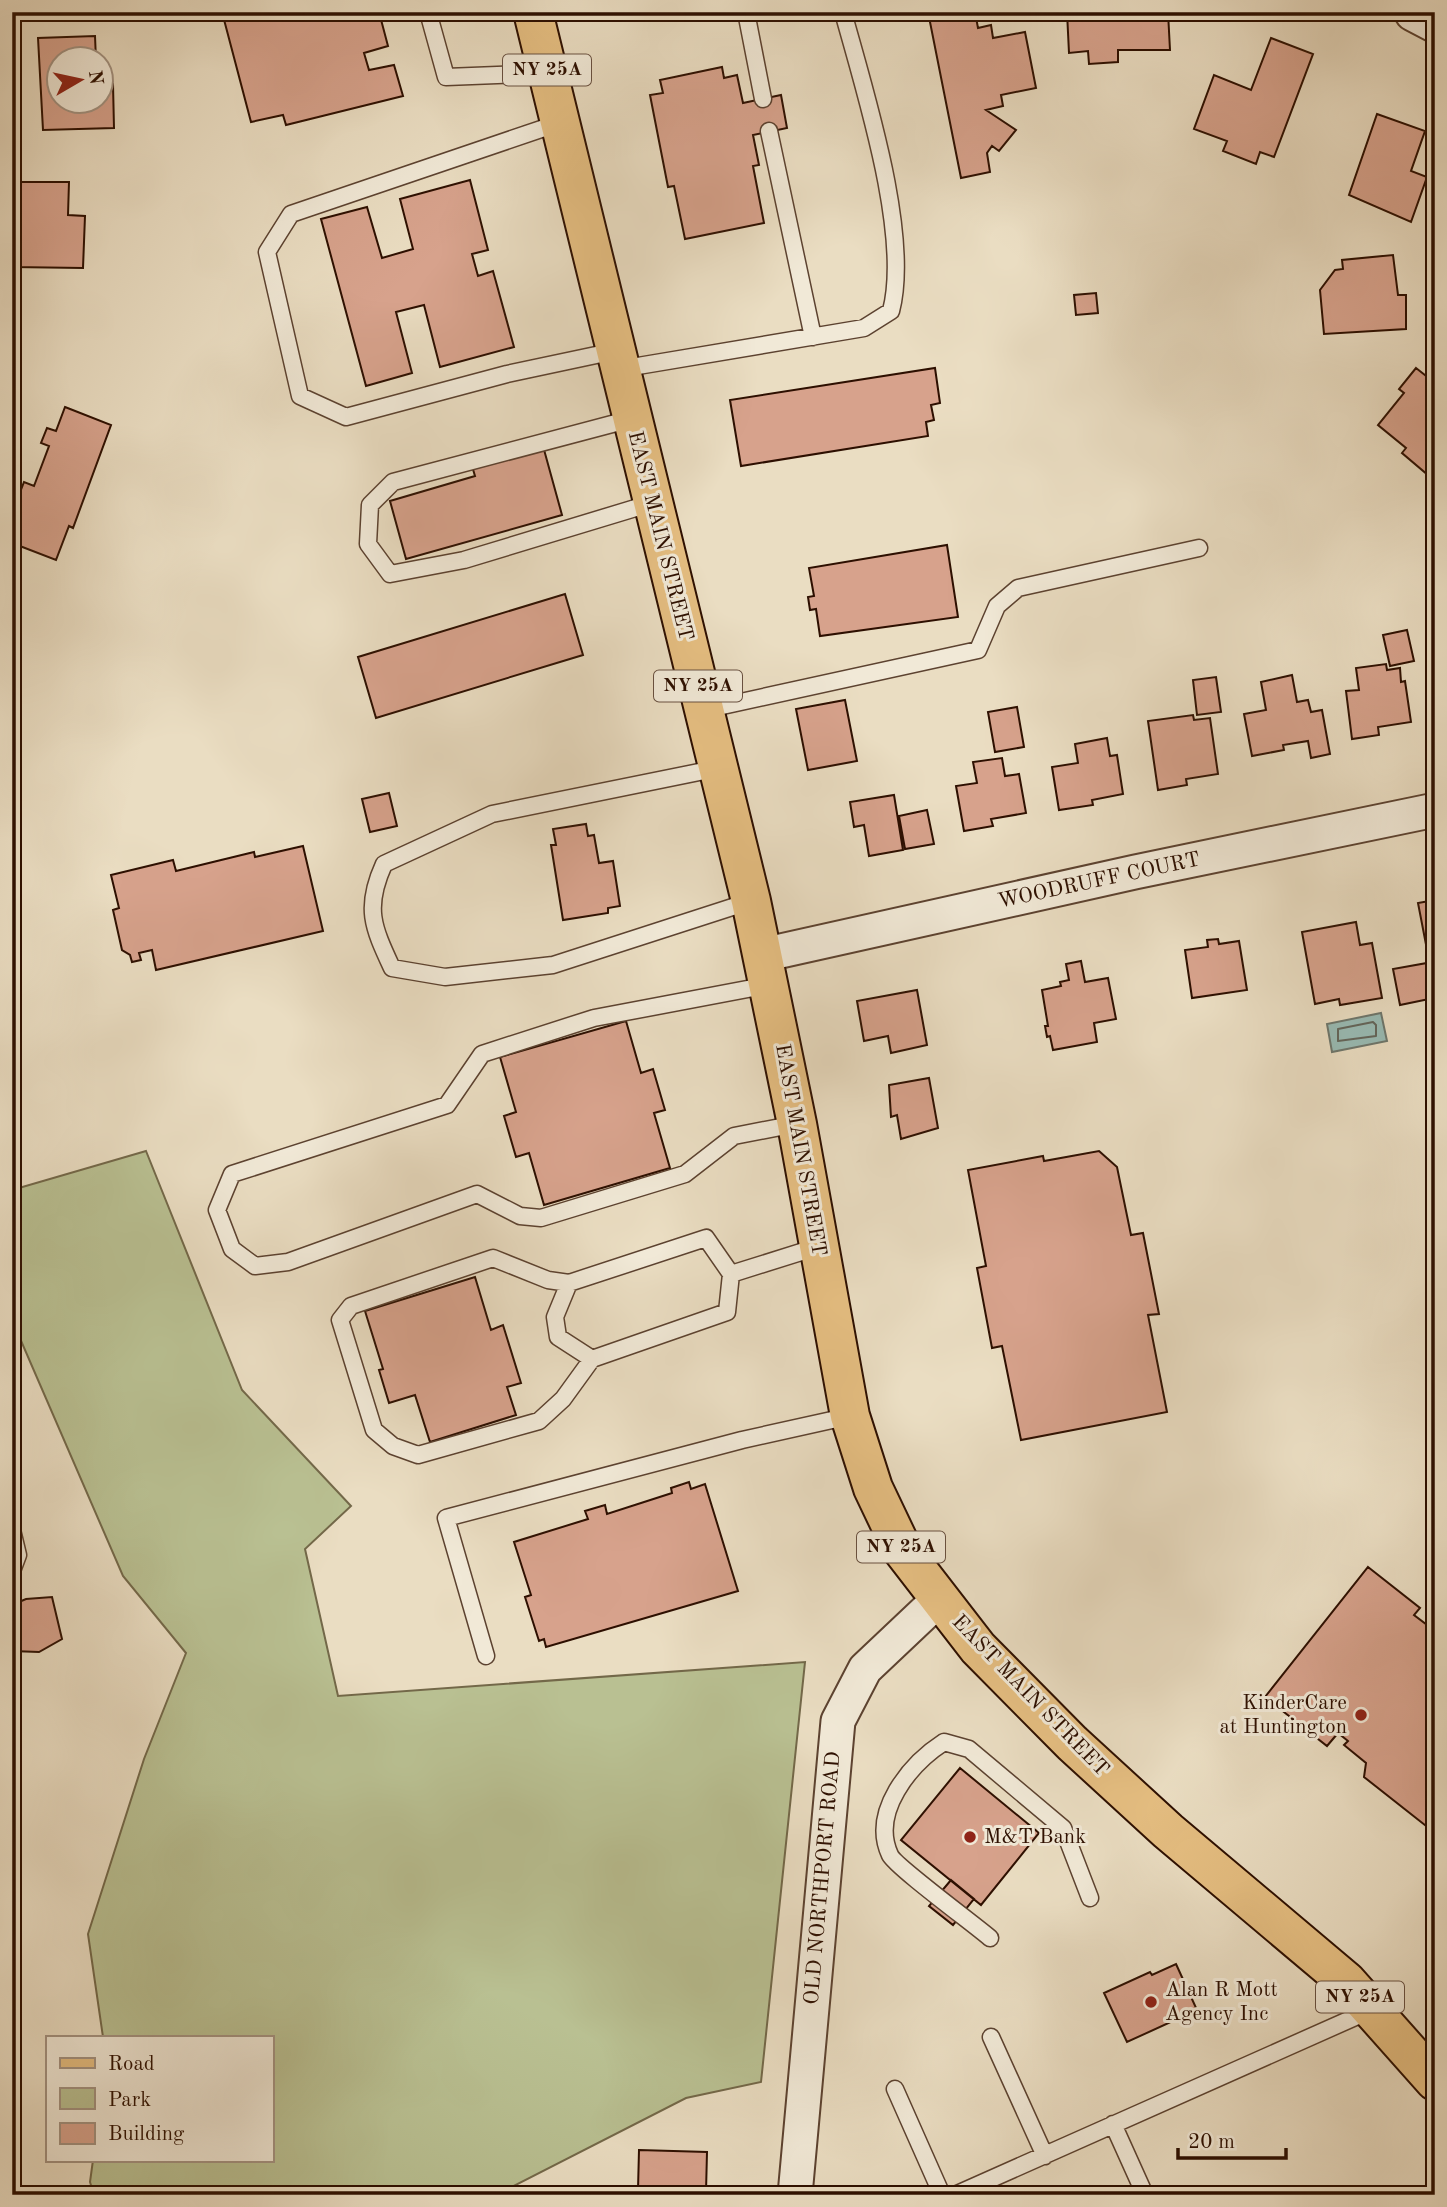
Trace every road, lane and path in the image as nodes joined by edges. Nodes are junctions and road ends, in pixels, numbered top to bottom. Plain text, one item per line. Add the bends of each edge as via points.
1 (428, 12) edge
2 (746, 12) edge
3 (843, 12) edge
4 (1414, 12) edge
5 (540, 14) edge
6 (1435, 23) edge
7 (547, 73) junction
8 (763, 99) dead end
9 (559, 123) junction
10 (769, 131) dead end
11 (813, 337) junction
12 (617, 360) junction
13 (631, 419) junction
14 (652, 503) junction
15 (1199, 548) dead end
16 (704, 710) junction
17 (719, 768) junction
18 (1435, 810) edge
19 (751, 901) junction
20 (766, 970) junction
21 (797, 1124) junction
22 (817, 1247) junction
23 (731, 1273) junction
24 (569, 1283) junction
25 (592, 1359) junction
26 (850, 1416) junction
27 (12, 1530) edge
28 (12, 1571) edge
29 (939, 1600) junction
30 (486, 1656) dead end
31 (1090, 1898) dead end
32 (990, 1938) dead end
33 (1371, 2010) junction
34 (990, 2037) dead end
35 (1435, 2081) edge
36 (895, 2089) dead end
37 (1114, 2124) junction
38 (1045, 2156) junction
39 (795, 2195) edge
40 (942, 2195) edge
41 (955, 2195) edge
42 (1145, 2195) edge

1 - 7 lane via 446,77
2 - 8 lane
3 - 11 lane via 876,136 894,234 896,291 891,311 864,328
4 - 6 street
5 - 7 main road, EAST MAIN STREET / NY 25A
7 - 9 main road, EAST MAIN STREET / NY 25A
9 - 12 main road, EAST MAIN STREET / NY 25A
9 - 12 lane via 291,214 267,252 300,396 346,417 507,374
10 - 11 lane
11 - 12 lane
12 - 13 main road, EAST MAIN STREET / NY 25A
13 - 14 main road, EAST MAIN STREET / NY 25A
13 - 14 lane via 393,482 370,505 368,544 390,574 464,560
14 - 16 main road, EAST MAIN STREET / NY 25A
15 - 16 lane via 1018,588 997,606 978,650
16 - 17 main road, EAST MAIN STREET / NY 25A
17 - 19 main road, EAST MAIN STREET / NY 25A
17 - 19 lane via 492,814 384,864 374,886 372,926 392,968 445,977 553,965
18 - 20 street, WOODRUFF COURT via 1135,872
19 - 20 main road, EAST MAIN STREET / NY 25A
20 - 21 main road, EAST MAIN STREET / NY 25A
20 - 21 lane via 482,1054 447,1105 232,1174 217,1210 232,1249 255,1266 288,1262 477,1194 520,1216 541,1219 685,1174 734,1136
21 - 22 main road, EAST MAIN STREET / NY 25A
22 - 23 lane
22 - 26 main road, EAST MAIN STREET / NY 25A
23 - 24 lane via 706,1238
23 - 25 lane via 727,1312
24 - 25 lane via 555,1317 558,1337
24 - 25 lane via 548,1280 493,1258 351,1306 340,1320 374,1430 393,1446 418,1455 539,1421 564,1399
26 - 29 main road, EAST MAIN STREET / NY 25A via 873,1488 903,1551
26 - 30 lane via 446,1518
27 - 28 lane via 18,1555
29 - 33 main road, EAST MAIN STREET / NY 25A via 978,1648 1072,1743 1346,1981
29 - 39 street, OLD NORTHPORT ROAD via 865,1669 838,1721
31 - 32 lane via 1063,1828 969,1749 944,1742 922,1756 893,1794 886,1836 891,1857
33 - 35 main road, EAST MAIN STREET / NY 25A
33 - 37 lane
34 - 38 lane
36 - 40 lane
37 - 38 lane
37 - 42 lane
38 - 41 lane

